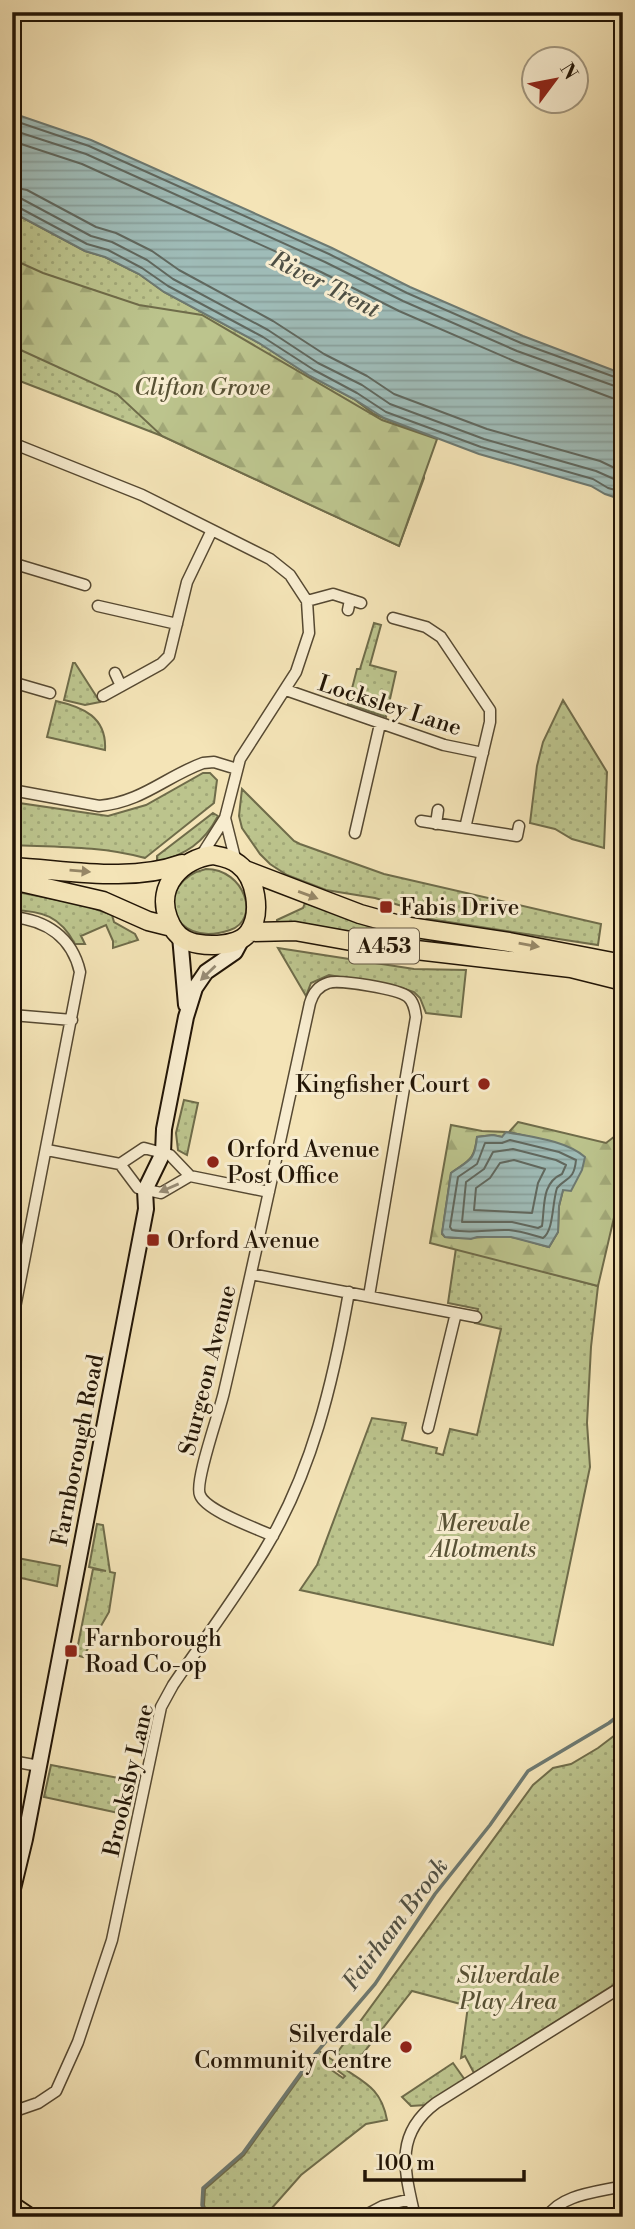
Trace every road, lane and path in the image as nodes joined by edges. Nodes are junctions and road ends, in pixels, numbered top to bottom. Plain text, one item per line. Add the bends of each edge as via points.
1 (12, 443) edge
2 (212, 530) junction
3 (12, 563) edge
4 (85, 584) dead end
5 (116, 597) dead end
6 (307, 601) junction
7 (353, 604) dead end
8 (98, 606) dead end
9 (114, 609) junction
10 (409, 610) dead end
11 (393, 618) dead end
12 (406, 622) junction
13 (177, 624) junction
14 (115, 673) dead end
15 (12, 682) edge
16 (121, 686) junction
17 (286, 690) junction
18 (50, 693) dead end
19 (103, 696) dead end
20 (380, 724) junction
21 (483, 754) junction
22 (237, 768) junction
23 (12, 790) edge
24 (438, 810) dead end
25 (225, 818) junction
26 (345, 819) dead end
27 (421, 821) dead end
28 (357, 822) junction
29 (436, 824) junction
30 (519, 826) dead end
31 (465, 828) junction
32 (355, 833) dead end
33 (194, 859) junction
34 (240, 866) junction
35 (12, 867) edge
36 (12, 880) edge
37 (12, 917) edge
38 (176, 931) junction
39 (245, 936) junction
40 (623, 964) edge
41 (623, 981) edge
42 (12, 1016) edge
43 (186, 1017) junction
44 (72, 1020) junction
45 (47, 1150) junction
46 (163, 1153) junction
47 (120, 1164) junction
48 (190, 1176) junction
49 (145, 1189) junction
50 (269, 1192) junction
51 (251, 1274) junction
52 (349, 1292) junction
53 (369, 1296) junction
54 (456, 1313) junction
55 (476, 1317) dead end
56 (12, 1323) edge
57 (428, 1428) dead end
58 (272, 1536) junction
59 (12, 1760) edge
60 (39, 1766) junction
61 (12, 1894) edge
62 (623, 1986) edge
63 (12, 2112) edge
64 (623, 2186) edge
65 (411, 2199) junction
66 (362, 2217) edge
67 (415, 2217) edge
68 (547, 2217) edge

1 - 2 street via 142,495
2 - 6 street via 280,566
2 - 13 street via 191,572
3 - 4 street via 73,576
5 - 9 street
6 - 7 street via 333,594
6 - 17 street via 309,633
8 - 9 street
9 - 13 street
10 - 12 street
11 - 12 street
12 - 21 street via 441,636 487,704 491,716
13 - 16 street via 169,656
14 - 16 street
15 - 18 street via 39,685
16 - 19 street
17 - 20 street, Locksley Lane
17 - 22 street
20 - 21 street, Locksley Lane
20 - 28 street
21 - 31 street
22 - 23 street via 203,763 139,797 112,805
22 - 25 street
24 - 29 street
25 - 33 street
25 - 34 street
26 - 28 street
27 - 29 street
28 - 32 street
29 - 31 street
30 - 31 street via 517,836
33 - 34 highway via 213,855
35 -> 33 highway via 120,874 154,872
33 - 38 highway via 178,869 167,888 165,903
34 - 39 highway via 255,899 254,917
34 -> 40 highway, A453 via 360,914 403,926
36 - 38 highway via 103,901
37 - 44 street via 45,924 73,953 80,972
38 - 39 highway via 185,940 206,945
38 - 43 street, Farnborough Road via 185,975
39 - 41 highway, A453 via 295,931 373,945 571,968
39 -> 43 street, Farnborough Road via 236,952 201,978
42 - 44 street
43 - 46 street, Farnborough Road
44 - 45 street
45 - 47 street
45 - 56 street
46 - 47 street via 144,1148
46 - 48 street
46 - 49 street, Farnborough Road
47 - 49 street via 138,1188
48 -> 49 street via 162,1193
48 - 50 street
49 - 60 street, Farnborough Road via 146,1209
50 - 51 street, Sturgeon Avenue
50 - 53 street, Sturgeon Avenue via 315,991 332,982 406,995 416,1017
51 - 52 street
51 - 58 street, Sturgeon Avenue via 198,1487 211,1507
52 - 53 street
52 - 58 street, Brooksby Lane via 323,1416
53 - 54 street
54 - 55 street
54 - 57 street
58 - 63 street, Brooksby Lane via 161,1707 112,1940 59,2087 46,2099
59 - 60 street
60 - 61 street, Farnborough Road
62 - 65 street via 422,2115 405,2151
64 - 68 street via 565,2201
65 - 66 street
65 - 67 street

